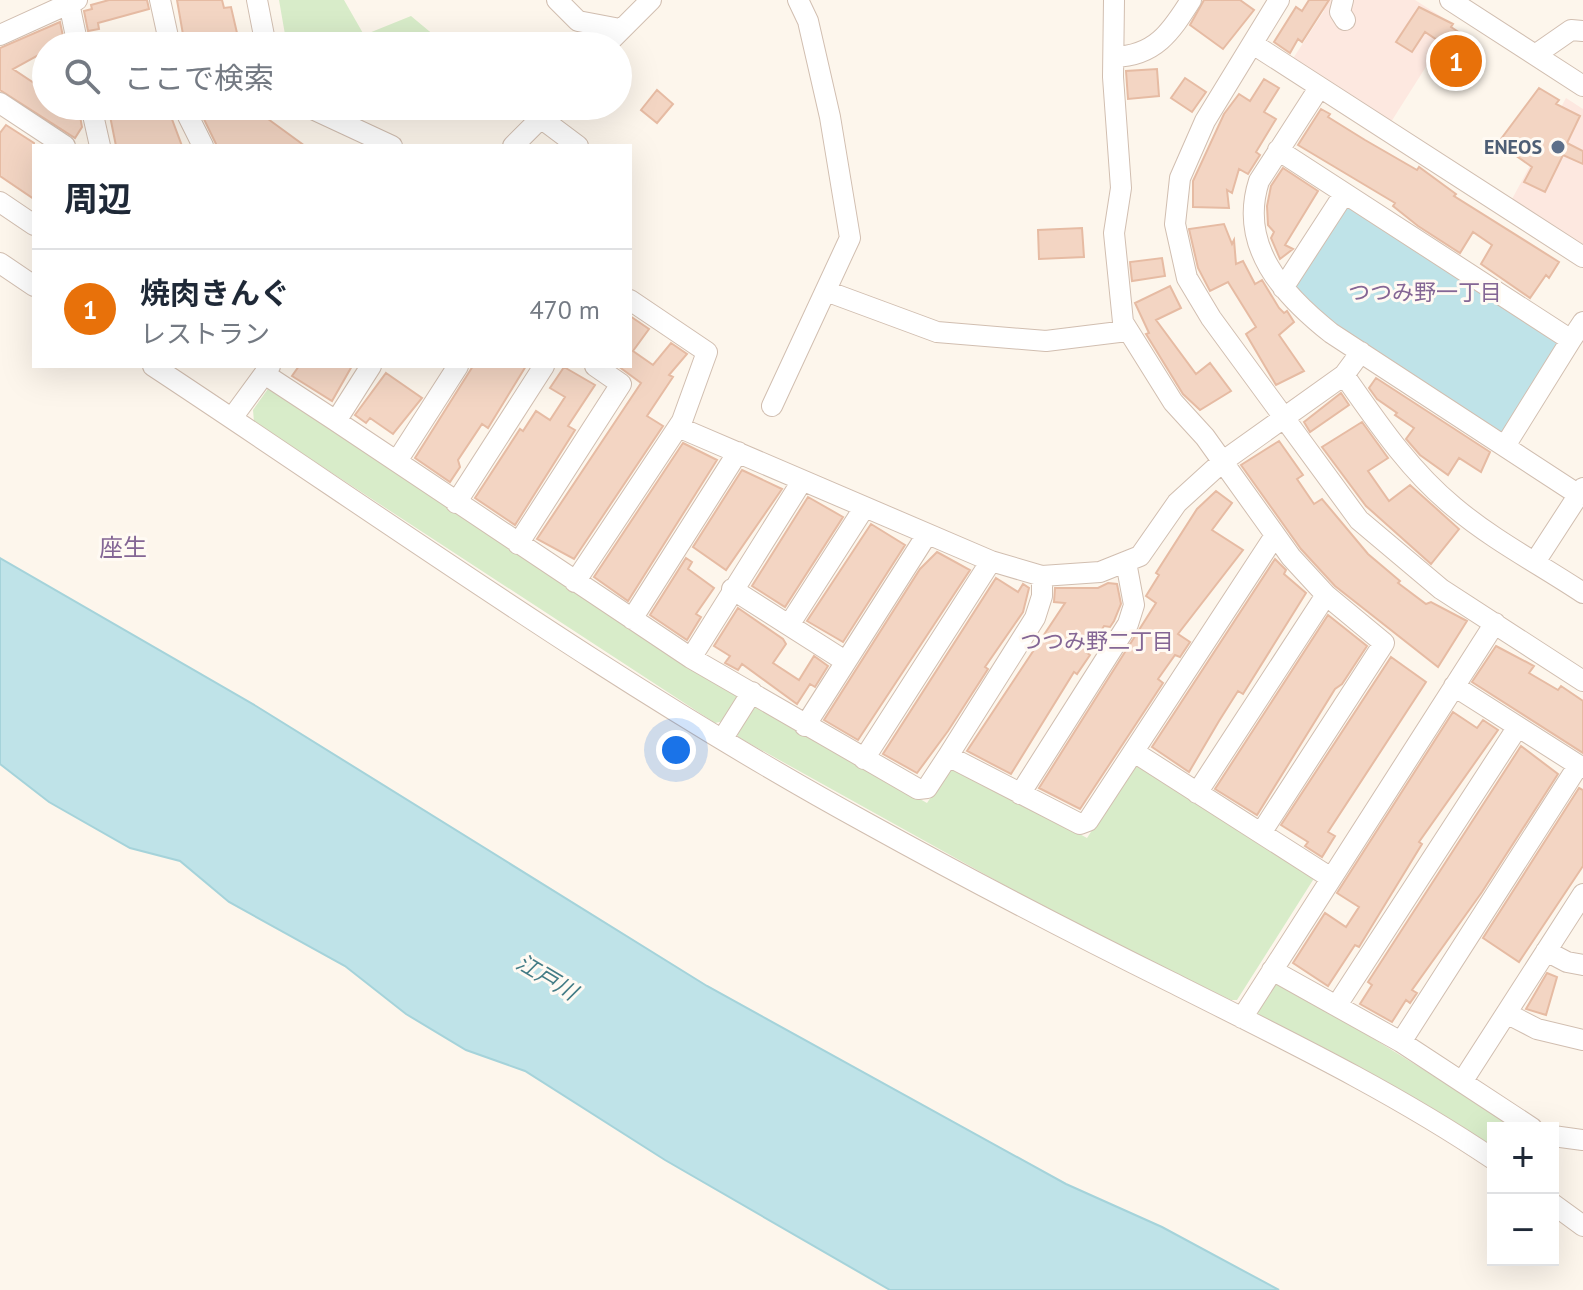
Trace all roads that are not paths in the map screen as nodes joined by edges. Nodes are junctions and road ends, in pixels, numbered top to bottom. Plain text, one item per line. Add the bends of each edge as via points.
1 (160, 0) edge
2 (257, 0) edge
3 (557, 0) edge
4 (651, 0) edge
5 (1114, 0) edge
6 (1191, 0) edge
7 (1450, 0) edge
8 (73, 2) edge
9 (807, 2) edge
10 (1270, 3) edge
11 (1479, 8) edge
12 (620, 29) junction
13 (1583, 31) edge
14 (76, 32) edge
15 (167, 32) edge
16 (263, 32) edge
17 (617, 32) edge
18 (0, 35) edge
19 (1253, 44) junction
20 (1535, 55) junction
21 (1114, 57) junction
22 (1583, 86) edge
23 (1319, 88) junction
24 (0, 103) edge
25 (94, 120) edge
26 (190, 120) edge
27 (336, 120) edge
28 (540, 120) edge
29 (555, 120) edge
30 (62, 144) edge
31 (100, 144) edge
32 (202, 144) edge
33 (388, 144) edge
34 (515, 144) edge
35 (576, 144) edge
36 (1278, 150) junction
37 (1344, 194) junction
38 (0, 202) edge
39 (32, 224) edge
40 (1583, 257) edge
41 (0, 263) edge
42 (32, 285) edge
43 (1283, 288) junction
44 (826, 291) junction
45 (632, 301) edge
46 (1583, 322) edge
47 (1127, 331) junction
48 (1571, 340) junction
49 (1361, 352) junction
50 (156, 368) edge
51 (370, 368) edge
52 (457, 368) edge
53 (543, 368) edge
54 (598, 368) edge
55 (1410, 369) dead end
56 (271, 373) edge
57 (1344, 375) junction
58 (772, 406) dead end
59 (232, 418) junction
60 (1282, 418) junction
61 (336, 421) junction
62 (678, 427) junction
63 (1508, 441) junction
64 (738, 452) junction
65 (397, 461) junction
66 (1222, 462) junction
67 (802, 481) junction
68 (1581, 491) edge
69 (456, 503) junction
70 (864, 508) junction
71 (926, 536) junction
72 (1274, 537) junction
73 (518, 544) junction
74 (991, 561) junction
75 (1126, 562) junction
76 (1535, 562) junction
77 (1042, 576) junction
78 (575, 582) junction
79 (732, 589) junction
80 (1583, 593) edge
81 (1326, 595) junction
82 (632, 619) junction
83 (1495, 623) junction
84 (789, 625) junction
85 (691, 658) junction
86 (845, 661) junction
87 (1583, 681) edge
88 (1454, 686) junction
89 (752, 692) junction
90 (805, 726) junction
91 (1517, 728) junction
92 (723, 738) junction
93 (1134, 752) junction
94 (948, 756) junction
95 (864, 759) junction
96 (1581, 767) edge
97 (1197, 793) junction
98 (1020, 794) junction
99 (1261, 833) junction
100 (1331, 878) junction
101 (1583, 894) edge
102 (1546, 951) junction
103 (1583, 965) edge
104 (1272, 970) junction
105 (1337, 1005) junction
106 (1508, 1014) junction
107 (1242, 1018) junction
108 (1583, 1040) edge
109 (1401, 1042) junction
110 (1462, 1082) junction
111 (1523, 1122) edge
112 (1559, 1137) edge
113 (1583, 1140) edge
114 (1487, 1155) edge
115 (1559, 1208) edge
116 (1583, 1226) edge

1 - 15 street
2 - 16 street
3 - 12 street via 578,21
4 - 12 street
5 - 21 street
6 - 21 street via 1158,45
7 - 11 street
8 - 14 street
8 - 18 street
9 - 44 street via 850,225 850,238
10 - 19 street
11 - 20 street
12 - 17 street
13 - 20 street via 1571,30
19 - 23 street
19 - 60 street via 1193,142 1176,191 1175,224 1181,260 1195,293
20 - 22 street
21 - 47 street via 1121,182 1114,233
23 - 36 street
23 - 40 street
24 - 30 street
25 - 31 street
26 - 32 street
27 - 33 street
28 - 34 street
29 - 35 street
36 - 37 street
36 - 43 street via 1259,181 1252,210 1258,247
37 - 43 street
37 - 48 street
38 - 39 street
41 - 42 street
43 - 49 street via 1311,317
44 - 47 street via 905,323 963,336 1046,341
44 - 58 street
45 - 62 street via 707,352
46 - 48 street
47 - 66 street via 1173,402
48 - 63 street
49 - 57 street
49 - 63 street
50 - 59 street
51 - 61 street
52 - 65 street
53 - 69 street
54 - 73 street via 621,384
55 - 63 street
56 - 59 street
56 - 61 street
57 - 60 street
57 - 76 street via 1421,476 1470,519
59 - 92 street via 626,681
60 - 66 street
60 - 83 street via 1368,529 1441,589
61 - 65 street
62 - 64 street
62 - 78 street
63 - 68 street
64 - 67 street
64 - 82 street
65 - 69 street
66 - 72 street
66 - 75 street via 1177,503 1140,556
67 - 70 street
67 - 79 street
68 - 76 street
69 - 73 street
70 - 71 street
70 - 84 street
71 - 74 street
71 - 86 street
72 - 81 street
72 - 93 street
73 - 78 street
74 - 77 street
74 - 95 street
75 - 77 street via 1100,572
75 - 98 street via 1134,605 1128,624
76 - 80 street
77 - 94 street via 1035,618
78 - 82 street
79 - 84 street
79 - 85 street
81 - 97 street
81 - 99 street via 1384,643
82 - 85 street
83 - 87 street
83 - 88 street
84 - 86 street
85 - 89 street
86 - 90 street
88 - 91 street
88 - 100 street
89 - 90 street
89 - 92 street
90 - 95 street
91 - 96 street
91 - 105 street
92 - 107 street via 861,820
93 - 97 street
93 - 98 street via 1088,821 1080,824
94 - 95 street via 927,788 918,789
94 - 98 street
96 - 109 street
97 - 99 street
99 - 100 street
100 - 104 street
101 - 102 street
102 - 103 street
102 - 106 street
104 - 105 street
104 - 107 street
105 - 109 street
106 - 108 street via 1537,1029
106 - 110 street
107 - 114 street via 1432,1118
109 - 110 street
110 - 111 street
112 - 113 street
115 - 116 street

